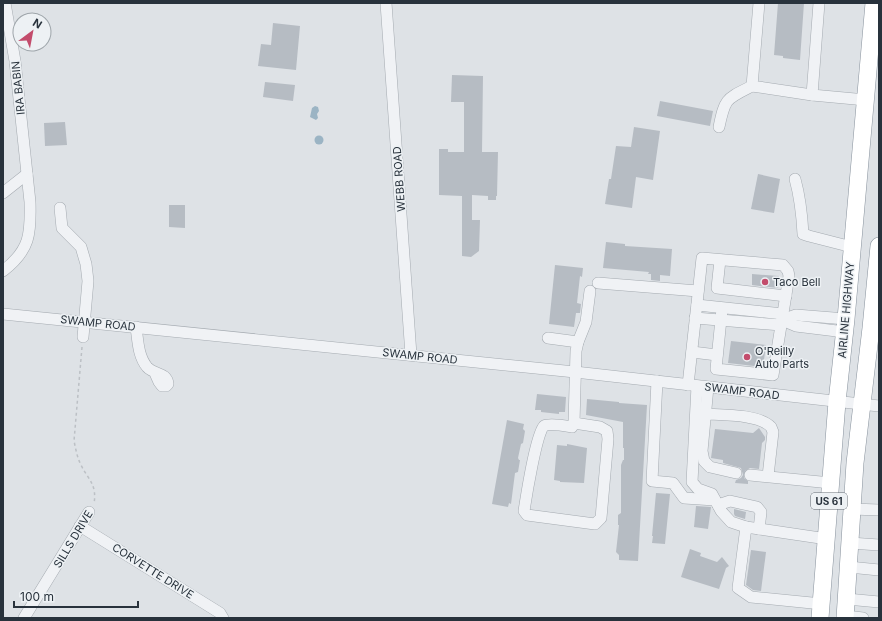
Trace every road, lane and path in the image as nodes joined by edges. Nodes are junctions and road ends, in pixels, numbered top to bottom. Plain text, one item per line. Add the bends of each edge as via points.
1 (5, 3) edge
2 (386, 3) edge
3 (759, 3) edge
4 (819, 3) edge
5 (874, 3) edge
6 (752, 86) junction
7 (812, 95) junction
8 (866, 100) junction
9 (719, 127) dead end
10 (27, 174) junction
11 (795, 179) dead end
12 (3, 193) edge
13 (60, 208) dead end
14 (852, 246) junction
15 (879, 250) edge
16 (720, 260) junction
17 (3, 271) edge
18 (598, 283) dead end
19 (590, 291) dead end
20 (698, 291) junction
21 (786, 296) junction
22 (697, 305) junction
23 (3, 314) edge
24 (721, 314) junction
25 (695, 318) junction
26 (782, 320) junction
27 (85, 322) junction
28 (845, 325) junction
29 (136, 327) junction
30 (875, 328) edge
31 (83, 337) joint
32 (548, 338) dead end
33 (578, 342) junction
34 (692, 352) junction
35 (411, 355) junction
36 (717, 355) junction
37 (155, 373) dead end
38 (580, 373) junction
39 (657, 381) junction
40 (698, 386) junction
41 (839, 402) junction
42 (862, 404) junction
43 (879, 406) edge
44 (706, 414) junction
45 (835, 422) junction
46 (574, 423) junction
47 (852, 459) junction
48 (736, 473) dead end
49 (750, 475) dead end
50 (768, 476) junction
51 (830, 482) junction
52 (717, 503) junction
53 (852, 509) junction
54 (879, 510) edge
55 (89, 512) joint
56 (80, 526) junction
57 (746, 527) junction
58 (759, 529) junction
59 (827, 539) junction
60 (850, 543) junction
61 (879, 545) edge
62 (849, 567) junction
63 (879, 570) edge
64 (879, 602) edge
65 (821, 611) edge
66 (846, 611) edge
67 (24, 618) edge
68 (223, 618) edge
69 (863, 618) edge

1 - 10 street, IRA BABIN via 15,61
2 - 35 street, WEBB ROAD
3 - 6 street
4 - 7 street
5 - 8 highway, AIRLINE HIGHWAY / US 61
6 - 7 street
6 - 9 street via 730,97 723,108
7 - 8 street
8 - 14 highway, AIRLINE HIGHWAY / US 61
10 - 12 street
10 - 17 street, IRA BABIN via 31,225 26,246
11 - 14 street via 803,234
13 - 27 street via 62,228 81,247 86,264 88,280
14 - 28 highway, AIRLINE HIGHWAY / US 61
15 - 30 highway, US 61
16 - 20 street via 702,258
16 - 21 street via 783,265 789,276
16 - 21 street via 717,288
18 - 20 street
19 - 33 street via 586,322
20 - 22 street
21 - 26 street
22 - 24 street
22 - 25 street
23 - 27 street, SWAMP ROAD
24 - 25 street
24 - 26 street
24 - 36 street
25 - 34 street
26 - 28 street via 796,315
26 - 36 street via 773,375 716,369
27 - 29 street, SWAMP ROAD
27 - 31 street
28 - 41 highway, AIRLINE HIGHWAY / US 61
29 - 35 street, SWAMP ROAD
29 - 37 street via 141,356 148,368
30 - 42 highway, US 61
31 - 55 path, SILLS DRIVE via 74,441 79,460 93,485 95,495
32 - 33 street
33 - 38 street
34 - 36 street
34 - 40 street
35 - 38 street, SWAMP ROAD
38 - 39 street, SWAMP ROAD
38 - 46 street via 575,391
39 - 40 street, SWAMP ROAD
39 - 52 street via 652,481 673,483 684,498
40 - 41 street, SWAMP ROAD
40 - 44 street
40 - 52 street via 692,482 698,488 712,494
41 - 42 street, SWAMP ROAD
41 - 45 highway, AIRLINE HIGHWAY / US 61
41 - 47 highway via 850,407 853,414
42 - 43 street, SWAMP ROAD
42 - 47 highway, US 61
44 - 48 street via 702,451 704,461 710,467
44 - 50 street via 750,418 771,427 773,432
45 - 47 highway via 842,422 849,429
45 - 51 highway, AIRLINE HIGHWAY / US 61
46 - 46 street via 572,427 542,427 524,511 527,515 595,524 601,518 607,431 600,427
47 - 53 highway, US 61
49 - 50 street
50 - 51 street
51 - 59 highway, AIRLINE HIGHWAY / US 61
52 - 57 street via 731,522
52 - 58 street via 730,501 757,507 761,512
53 - 54 street
53 - 60 highway, US 61
55 - 56 street, SILLS DRIVE
56 - 67 street, SILLS DRIVE
56 - 68 street, CORVETTE DRIVE via 220,613
57 - 58 street
57 - 65 street via 738,588 751,597
58 - 59 street
59 - 65 highway, AIRLINE HIGHWAY / US 61
60 - 61 street
60 - 62 highway, US 61
62 - 63 street
62 - 66 highway, US 61
64 - 66 street
66 - 69 street

